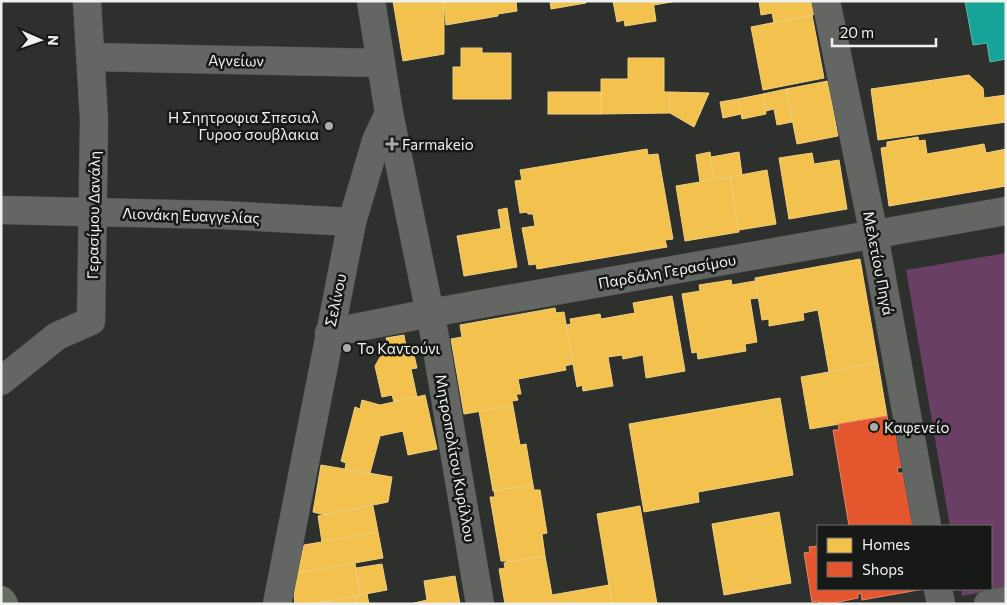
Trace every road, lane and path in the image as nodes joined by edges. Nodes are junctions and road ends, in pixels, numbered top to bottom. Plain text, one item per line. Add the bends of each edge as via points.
1 (88, 1) edge
2 (371, 1) edge
3 (826, 1) edge
4 (90, 56) junction
5 (381, 63) junction
6 (389, 113) junction
7 (1, 210) edge
8 (1006, 211) edge
9 (93, 212) junction
10 (352, 222) junction
11 (874, 234) junction
12 (430, 313) junction
13 (329, 334) junction
14 (1, 381) edge
15 (927, 525) edge
16 (938, 590) edge
17 (1, 600) edge
18 (1006, 601) edge
19 (4, 604) edge
20 (277, 604) edge
21 (480, 604) edge
22 (941, 604) edge
23 (988, 604) edge

1 - 4 street, Γερασίμου Δανάλη
2 - 5 street
3 - 11 street, Μελετίου Πηγά
4 - 5 street, Αγνείων
4 - 9 street, Γερασίμου Δανάλη via 94,120
5 - 6 street
6 - 10 street, Σελίνου via 376,141
6 - 12 street, Μητροπολίτου Κυρίλλου
7 - 9 street, Λιονάκη Ευαγγελίας
8 - 11 street, Παρδάλη Γερασίμου
9 - 10 street, Λιονάκη Ευαγγελίας
9 - 14 street, Γερασίμου Δανάλη via 90,321 57,336
10 - 13 street, Σελίνου
11 - 12 street, Παρδάλη Γερασίμου
11 - 15 street, Μελετίου Πηγά
12 - 13 street, Παρδάλη Γερασίμου
12 - 21 street, Μητροπολίτου Κυρίλλου
13 - 20 street, Σελίνου
16 - 22 street
17 - 19 main road
18 - 23 street

